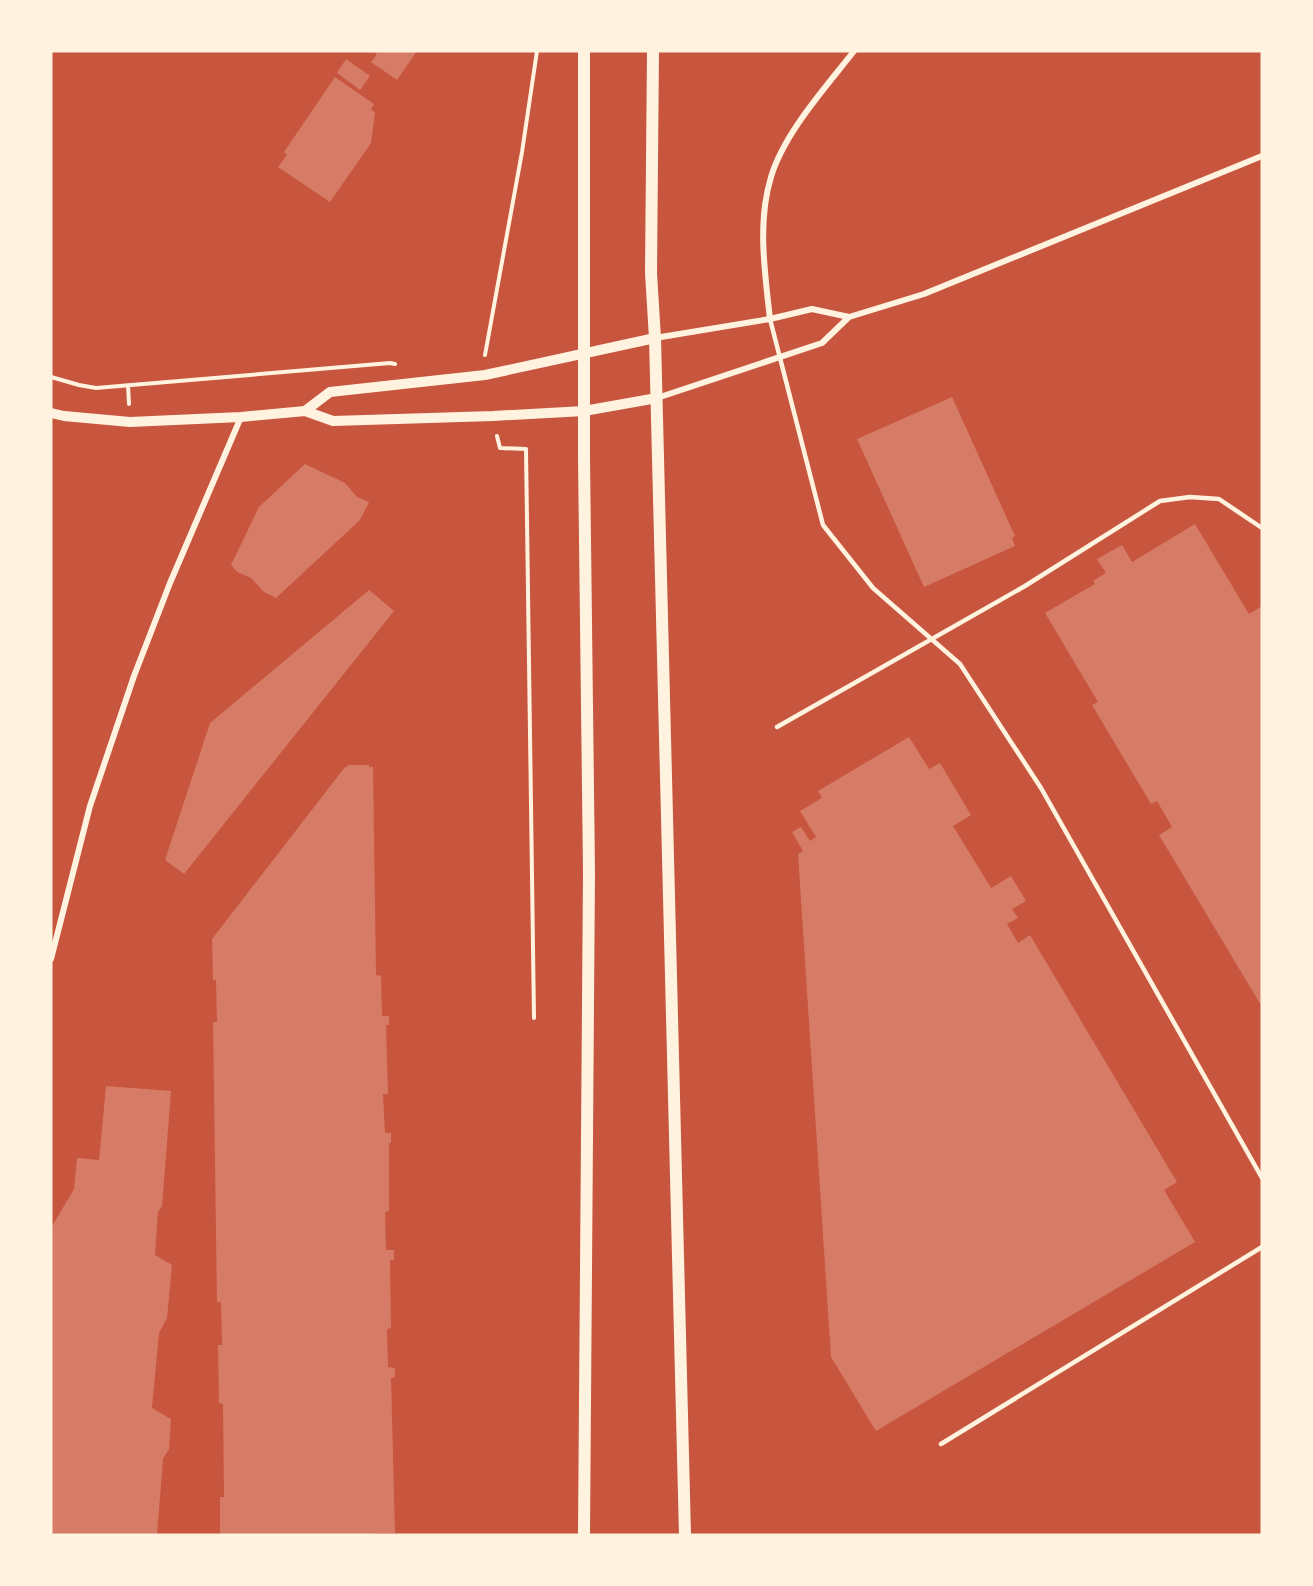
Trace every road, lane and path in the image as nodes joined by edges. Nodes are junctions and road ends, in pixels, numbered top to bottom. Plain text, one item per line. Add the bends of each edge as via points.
1 (537, 51) edge
2 (584, 51) edge
3 (653, 51) edge
4 (854, 51) edge
5 (1262, 156) edge
6 (849, 317) junction
7 (770, 319) junction
8 (656, 338) junction
9 (584, 354) junction
10 (779, 357) junction
11 (483, 364) dead end
12 (401, 365) dead end
13 (51, 377) edge
14 (657, 398) junction
15 (305, 411) junction
16 (584, 411) junction
17 (51, 413) edge
18 (241, 417) junction
19 (500, 448) dead end
20 (1262, 528) edge
21 (932, 640) junction
22 (777, 727) dead end
23 (51, 959) edge
24 (534, 1018) dead end
25 (1262, 1178) edge
26 (1262, 1247) edge
27 (941, 1444) dead end
28 (584, 1535) edge
29 (685, 1535) edge

1 - 11 path
2 - 9 main road
3 - 8 main road via 651,273
4 - 7 street via 783,147 771,177 764,210 763,244
5 - 6 street via 924,294
6 - 7 street via 812,309
6 - 10 street via 822,343
7 - 8 street
7 - 10 lane
8 - 9 street
8 - 14 main road
9 - 15 street via 485,375 330,393
9 - 16 main road
10 - 14 street
10 - 21 lane via 823,525 873,588
12 - 13 path via 96,388
14 - 16 street
14 - 29 main road
15 - 16 street via 333,421
15 - 18 street
16 - 28 main road via 589,872
17 - 18 street via 130,422
18 - 23 street via 134,676 90,806
19 - 24 path via 526,449
20 - 21 lane via 1219,499 1160,501
21 - 22 lane
21 - 25 lane via 960,664 1041,788
26 - 27 lane

